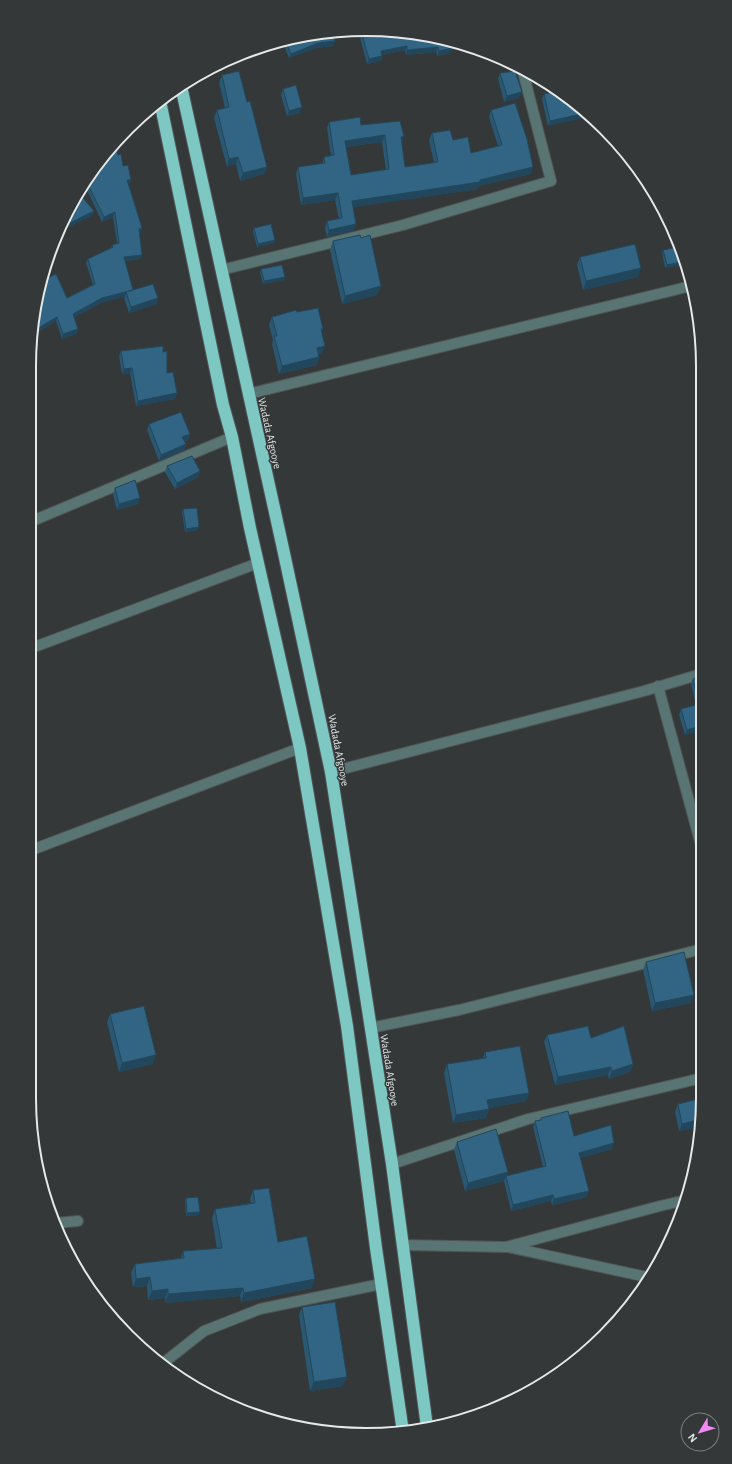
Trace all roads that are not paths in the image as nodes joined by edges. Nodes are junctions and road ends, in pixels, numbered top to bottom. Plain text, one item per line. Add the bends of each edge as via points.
1 (524, 76) edge
2 (182, 92) edge
3 (161, 107) edge
4 (221, 270) junction
5 (686, 287) edge
6 (248, 394) junction
7 (232, 437) junction
8 (36, 519) edge
9 (258, 563) junction
10 (36, 646) edge
11 (696, 675) edge
12 (658, 686) junction
13 (300, 748) junction
14 (331, 772) junction
15 (696, 827) edge
16 (36, 848) edge
17 (696, 951) edge
18 (370, 1028) junction
19 (696, 1079) edge
20 (392, 1164) junction
21 (679, 1202) edge
22 (78, 1220) dead end
23 (60, 1222) edge
24 (402, 1245) junction
25 (506, 1247) junction
26 (643, 1276) edge
27 (381, 1284) junction
28 (166, 1361) edge
29 (426, 1423) edge
30 (402, 1426) edge

1 - 4 street via 551,181 403,225
2 - 4 highway, Wadada Afgooye
3 - 7 highway via 223,405
4 - 6 highway, Wadada Afgooye
5 - 6 street
6 - 14 highway, Wadada Afgooye
7 - 8 street
7 - 9 highway
9 - 10 street
9 - 13 highway
11 - 12 street
12 - 14 street
12 - 15 street
13 - 16 street
13 - 27 highway via 347,1026
14 - 18 highway, Wadada Afgooye
17 - 18 street via 459,1010
18 - 20 highway, Wadada Afgooye
19 - 20 street via 528,1119
20 - 24 highway, Wadada Afgooye
21 - 25 street
22 - 23 street
24 - 25 street
24 - 29 highway, Wadada Afgooye
25 - 26 street
27 - 28 street via 260,1309 204,1331
27 - 30 highway

